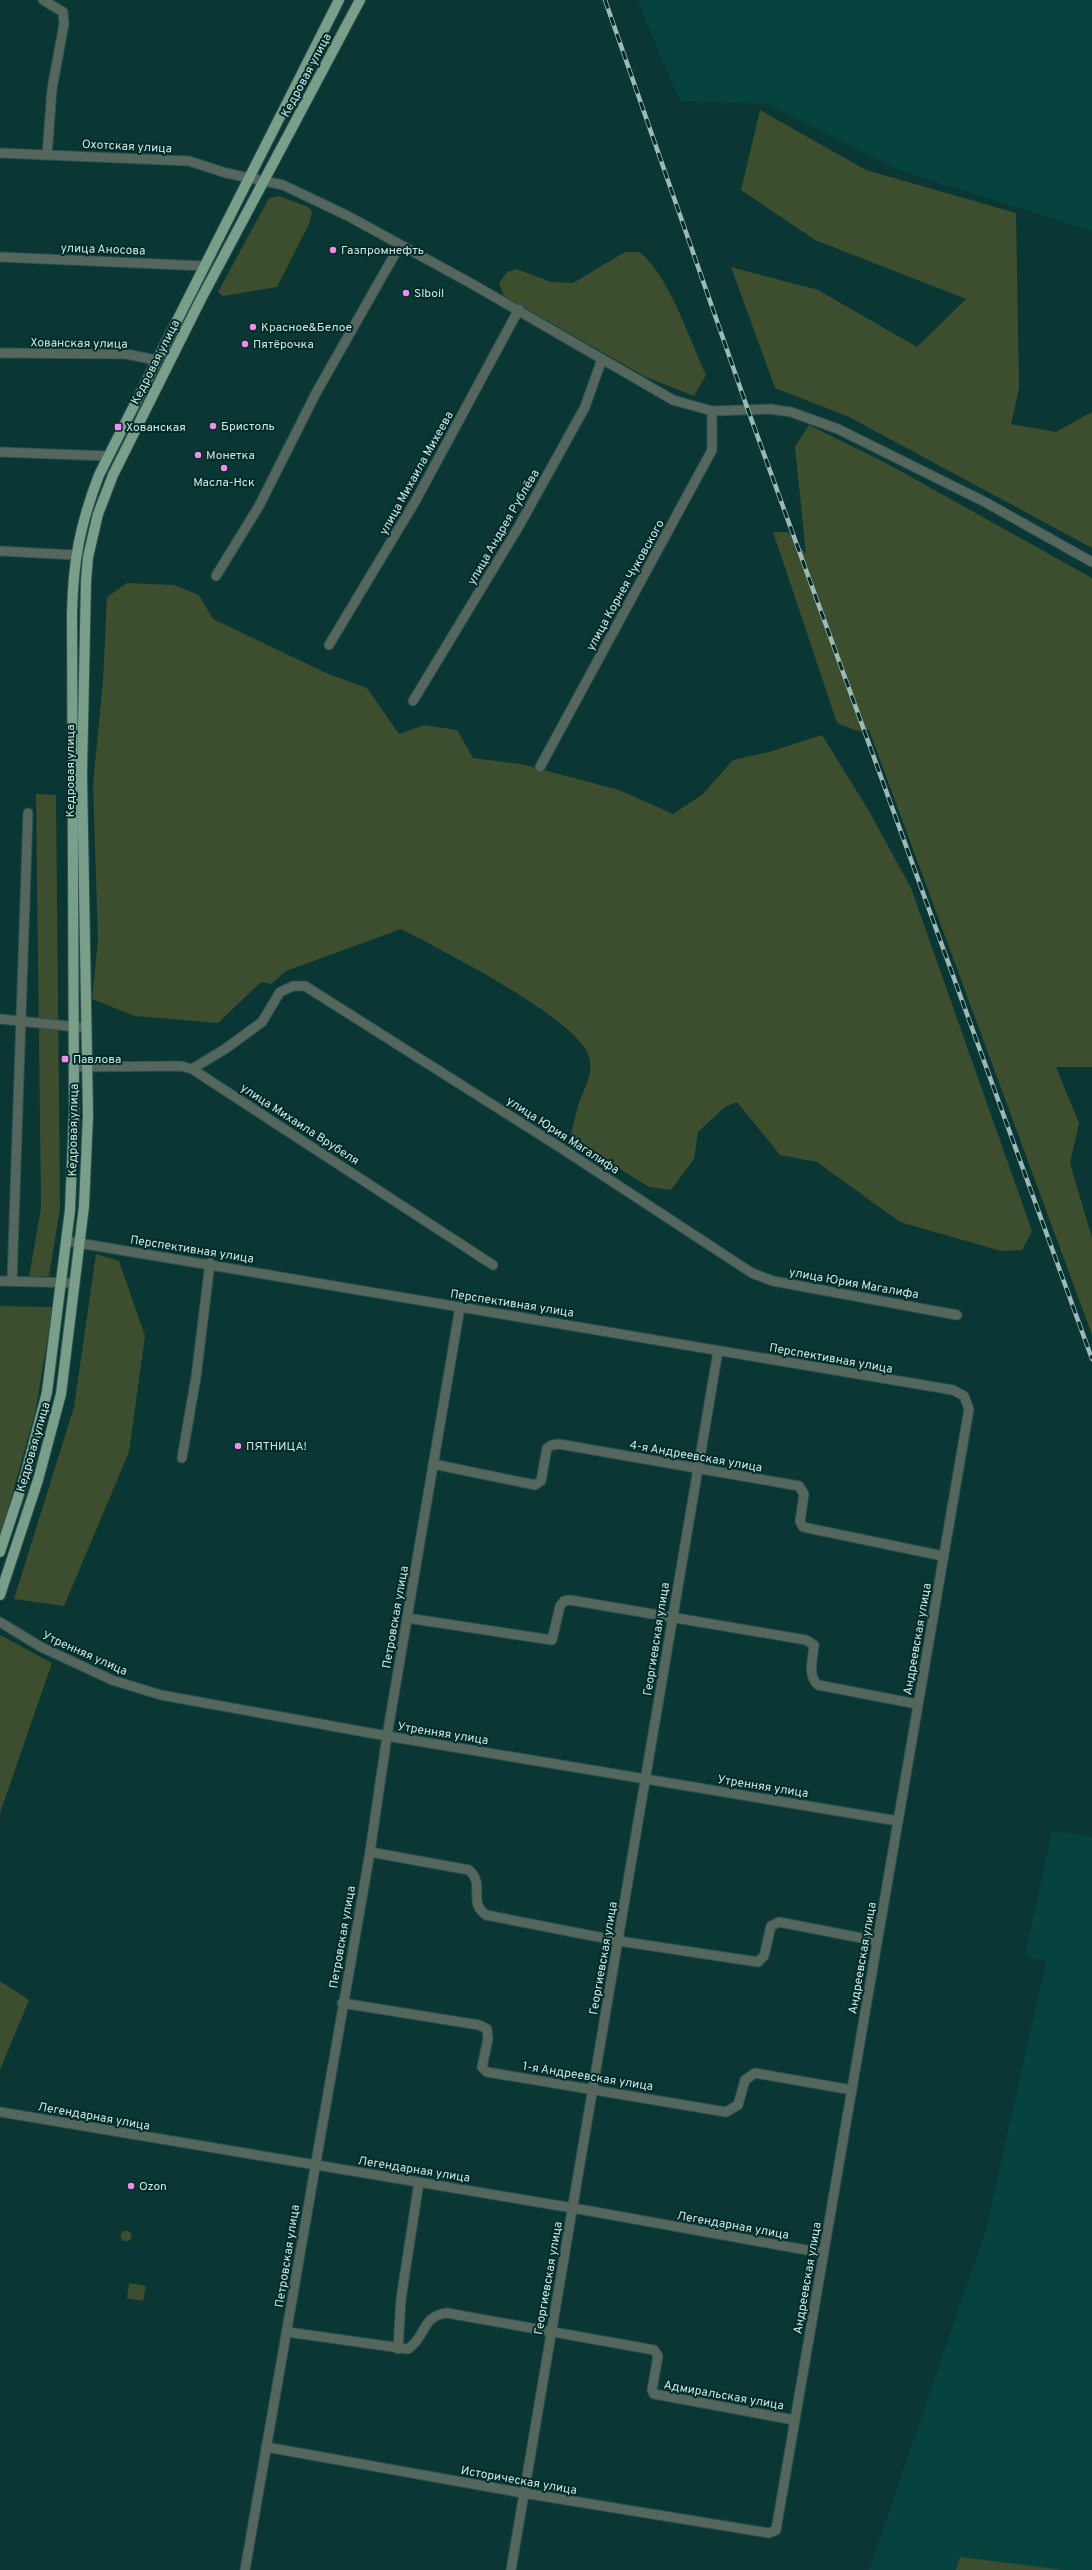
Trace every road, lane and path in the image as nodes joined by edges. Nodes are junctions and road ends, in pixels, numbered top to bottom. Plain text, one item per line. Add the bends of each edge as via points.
1 (43, 0) edge
2 (339, 0) edge
3 (360, 0) edge
4 (0, 153) edge
5 (47, 154) junction
6 (251, 176) junction
7 (265, 180) junction
8 (400, 245) junction
9 (0, 257) edge
10 (205, 266) junction
11 (519, 310) junction
12 (0, 353) edge
13 (156, 360) junction
14 (602, 360) junction
15 (712, 411) junction
16 (0, 452) edge
17 (108, 456) junction
18 (0, 551) edge
19 (75, 555) junction
20 (1092, 562) edge
21 (216, 576) dead end
22 (330, 645) dead end
23 (414, 701) dead end
24 (540, 766) dead end
25 (28, 813) dead end
26 (0, 1019) edge
27 (21, 1021) junction
28 (74, 1026) junction
29 (87, 1028) junction
30 (74, 1067) junction
31 (87, 1068) junction
32 (192, 1069) junction
33 (67, 1241) junction
34 (81, 1242) junction
35 (210, 1263) junction
36 (493, 1265) dead end
37 (0, 1281) edge
38 (12, 1281) junction
39 (62, 1282) junction
40 (75, 1283) junction
41 (460, 1307) junction
42 (957, 1314) dead end
43 (718, 1351) junction
44 (952, 1390) joint
45 (182, 1458) dead end
46 (433, 1464) junction
47 (696, 1468) junction
48 (0, 1552) edge
49 (943, 1556) junction
50 (0, 1595) edge
51 (407, 1618) junction
52 (671, 1618) junction
53 (0, 1622) edge
54 (917, 1704) junction
55 (386, 1736) junction
56 (645, 1779) junction
57 (898, 1821) junction
58 (370, 1852) junction
59 (619, 1941) junction
60 (877, 1941) junction
61 (342, 2004) junction
62 (592, 2088) junction
63 (852, 2090) junction
64 (0, 2112) edge
65 (314, 2165) junction
66 (419, 2182) junction
67 (573, 2208) junction
68 (823, 2253) junction
69 (287, 2332) junction
70 (550, 2333) junction
71 (398, 2349) junction
72 (794, 2420) junction
73 (266, 2447) junction
74 (523, 2493) junction
75 (769, 2533) joint
76 (245, 2570) edge
77 (511, 2570) edge

1 - 5 street via 62,12 64,24 52,89
2 - 6 main road, Кедровая улица
3 - 7 main road, Кедровая улица
4 - 5 street, Охотская улица
5 - 6 street, Охотская улица via 189,161 226,173
6 - 7 street, Охотская улица
6 - 10 main road, Кедровая улица
7 - 8 street, Охотская улица via 318,200
7 - 29 main road, Кедровая улица via 201,299 113,475 98,514 88,557 82,774
8 - 11 street, Охотская улица
8 - 21 street via 316,393 259,506
9 - 10 street, улица Аносова
10 - 13 main road, Кедровая улица
11 - 14 street, Охотская улица
11 - 22 street, улица Михаила Михеева via 416,500
12 - 13 street, Хованская улица via 126,354
13 - 17 main road, Кедровая улица
14 - 15 street, Охотская улица via 673,400
14 - 23 street, улица Андрея Рублёва via 578,420 519,526
15 - 20 street, Охотская улица via 770,409 791,412 838,429 985,502
15 - 24 street, улица Корнея Чуковского via 712,450
16 - 17 street
17 - 19 main road, Кедровая улица via 83,519
18 - 19 street
19 - 28 main road, Кедровая улица via 72,630
25 - 27 street
26 - 27 street
27 - 28 street
27 - 38 street
28 - 29 street
28 - 30 main road, Кедровая улица
29 - 31 main road, Кедровая улица
30 - 31 street, улица Михаила Врубеля
30 - 33 main road, Кедровая улица via 74,1121
31 - 32 street, улица Михаила Врубеля via 180,1066
31 - 34 main road, Кедровая улица via 88,1115
32 - 36 street, улица Михаила Врубеля
32 - 42 street, улица Юрия Магалифа via 262,1022 280,992 293,986 305,986 752,1273 773,1281
33 - 34 street, Перспективная улица
33 - 39 main road, Кедровая улица
34 - 35 street, Перспективная улица
34 - 40 main road, Кедровая улица
35 - 41 street, Перспективная улица
35 - 45 street via 196,1377
37 - 38 street
38 - 39 street
39 - 40 street
39 - 48 main road, Кедровая улица via 47,1392 25,1476
40 - 50 main road, Кедровая улица via 62,1394 38,1480
41 - 43 street, Перспективная улица
41 - 46 street, Петровская улица
43 - 44 street, Перспективная улица
43 - 47 street, Георгиевская улица
44 - 49 street, Андреевская улица via 964,1396 969,1409
46 - 47 street, 4-я Андреевская улица via 535,1485 541,1481 547,1448 559,1444
46 - 51 street, Петровская улица
47 - 49 street, 4-я Андреевская улица via 799,1486 804,1494 800,1521 803,1528
47 - 52 street, Георгиевская улица
49 - 54 street, Андреевская улица
51 - 52 street via 546,1640 552,1640 560,1606 564,1601
51 - 55 street, Петровская улица
52 - 54 street via 806,1640 814,1645 811,1674 818,1685
52 - 56 street, Георгиевская улица
53 - 55 street, Утренняя улица via 41,1647 112,1680 161,1695
54 - 57 street, Андреевская улица
55 - 56 street, Утренняя улица
55 - 58 street, Петровская улица
56 - 57 street, Утренняя улица
56 - 59 street, Георгиевская улица
57 - 60 street, Андреевская улица
58 - 59 street via 469,1870 475,1875 478,1884 478,1909 486,1914
58 - 61 street, Петровская улица
59 - 60 street via 758,1962 764,1956 771,1926 779,1922
59 - 62 street, Георгиевская улица
60 - 63 street, Андреевская улица
61 - 62 street, 1-я Андреевская улица via 479,2025 487,2029 488,2039 482,2067 487,2072
61 - 65 street, Петровская улица
62 - 63 street, 1-я Андреевская улица via 726,2112 738,2105 745,2080 755,2072
62 - 67 street, Георгиевская улица
63 - 68 street, Андреевская улица
64 - 65 street, Легендарная улица
65 - 66 street, Легендарная улица
65 - 69 street, Петровская улица
66 - 67 street, Легендарная улица
66 - 71 street via 401,2299
67 - 68 street, Легендарная улица
67 - 70 street, Георгиевская улица
68 - 72 street, Андреевская улица
69 - 71 street, Адмиральская улица
69 - 73 street, Петровская улица
70 - 71 street, Адмиральская улица via 447,2313 435,2314 417,2343 408,2349
70 - 72 street, Адмиральская улица via 654,2350 658,2356 652,2390 654,2394
70 - 74 street, Георгиевская улица
72 - 75 street, Андреевская улица via 776,2530
73 - 74 street, Историческая улица
73 - 76 street, Петровская улица
74 - 75 street, Историческая улица
74 - 77 street, Георгиевская улица

